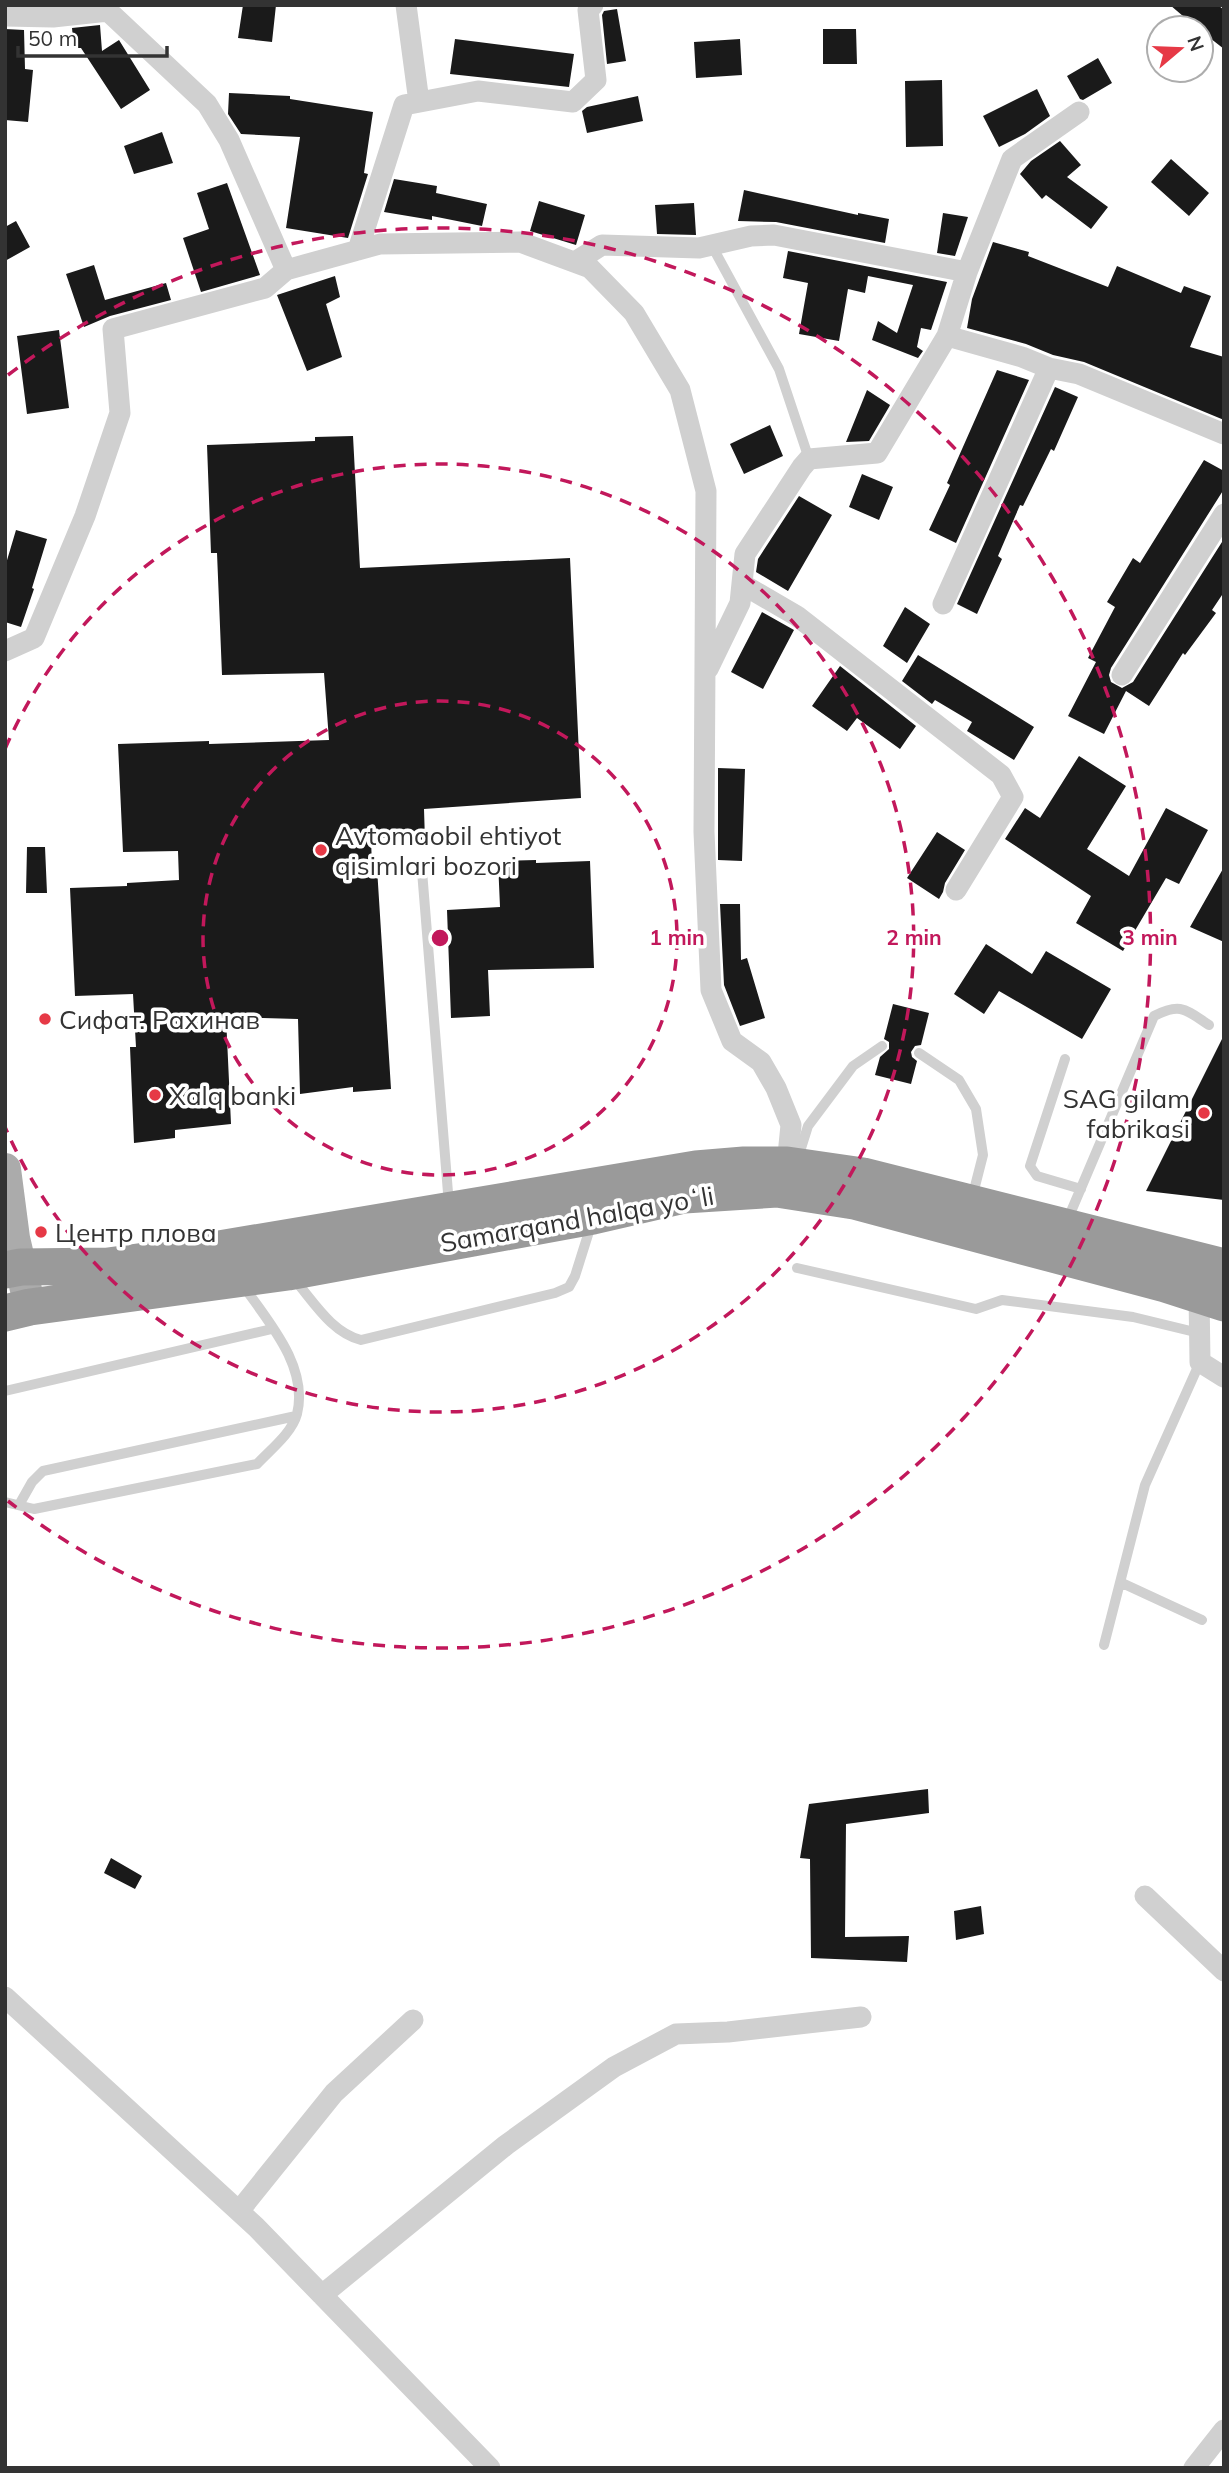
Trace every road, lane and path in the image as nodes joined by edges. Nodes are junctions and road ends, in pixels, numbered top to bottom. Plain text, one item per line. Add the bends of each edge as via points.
1 (406, 5) edge
2 (593, 5) edge
3 (108, 8) edge
4 (5, 16) edge
5 (419, 102) junction
6 (1079, 112) dead end
7 (712, 246) junction
8 (358, 250) junction
9 (575, 262) junction
10 (286, 270) junction
11 (967, 272) junction
12 (947, 335) junction
13 (1049, 368) junction
14 (1224, 434) edge
15 (809, 459) junction
16 (1224, 514) edge
17 (742, 584) junction
18 (943, 604) dead end
19 (5, 652) edge
20 (1122, 675) dead end
21 (705, 676) junction
22 (422, 871) dead end
23 (956, 890) dead end
24 (1209, 1025) dead end
25 (883, 1046) dead end
26 (919, 1053) dead end
27 (1065, 1059) dead end
28 (791, 1166) junction
29 (5, 1169) edge
30 (1081, 1189) junction
31 (970, 1204) junction
32 (450, 1211) junction
33 (593, 1216) junction
34 (1065, 1227) junction
35 (1224, 1267) edge
36 (13, 1268) edge
37 (797, 1268) dead end
38 (288, 1272) junction
39 (239, 1279) junction
40 (1191, 1284) edge
41 (18, 1310) edge
42 (272, 1329) junction
43 (1199, 1333) junction
44 (1200, 1362) junction
45 (1224, 1377) edge
46 (5, 1391) edge
47 (296, 1416) junction
48 (5, 1502) edge
49 (19, 1505) junction
50 (1122, 1583) junction
51 (1202, 1620) dead end
52 (1104, 1645) dead end
53 (1145, 1896) dead end
54 (1224, 1971) edge
55 (5, 1997) edge
56 (861, 2017) dead end
57 (413, 2020) dead end
58 (239, 2211) junction
59 (322, 2295) junction
60 (1224, 2430) edge
61 (491, 2468) edge
62 (1194, 2468) edge

1 - 5 street
2 - 5 street via 588,10 596,80 573,102 478,91
3 - 4 street via 53,17
3 - 10 street via 206,104 229,140
5 - 8 street via 404,105
6 - 11 street via 1012,159
7 - 9 street via 602,246
7 - 11 street via 774,235
7 - 15 lane via 779,369
8 - 9 street via 380,244 520,242
8 - 10 street
9 - 21 street via 590,268 634,313 680,390 706,491
10 - 19 street via 265,288 114,329 120,413 85,516 34,638
11 - 12 street
12 - 13 street
12 - 15 street via 877,453
13 - 14 street via 1079,374
13 - 18 street
15 - 17 street via 746,554
16 - 20 street
17 - 21 street via 740,603
17 - 23 street via 797,616 1001,775 1013,797
21 - 28 street via 704,832 711,990 732,1041 761,1062 776,1088 791,1125
22 - 32 lane
24 - 30 lane via 1183,1008 1154,1016
25 - 28 lane via 853,1066 808,1126
26 - 31 lane via 960,1080 976,1109 983,1154
27 - 30 lane via 1030,1166 1037,1176
28 - 31 highway, Samarqand halqa yoʻli via 863,1177
28 - 32 highway, Samarqand halqa yoʻli via 696,1170
29 - 36 main road
30 - 34 lane
31 - 34 highway, Samarqand halqa yoʻli
32 - 36 highway, Samarqand halqa yoʻli via 108,1266
33 - 38 highway, Samarqand halqa yoʻli
33 - 38 lane via 569,1287 361,1340 335,1328
33 - 40 highway, Samarqand halqa yoʻli via 684,1195 777,1189 854,1201
34 - 40 highway, Samarqand halqa yoʻli
35 - 40 highway, Samarqand halqa yoʻli
36 - 41 main road
37 - 43 lane via 976,1309 1002,1300 1133,1317
38 - 39 highway, Samarqand halqa yoʻli
39 - 41 highway, Samarqand halqa yoʻli
39 - 42 lane
40 - 43 street
42 - 46 lane
42 - 47 lane via 300,1386
43 - 44 street
44 - 45 street
44 - 50 lane via 1146,1485
47 - 49 lane via 43,1471
47 - 49 lane via 257,1464 34,1508
48 - 49 lane
50 - 51 lane
50 - 52 lane
53 - 54 street
55 - 58 street
56 - 59 street via 676,2034 614,2067 506,2145
57 - 58 street via 334,2093
58 - 59 street
59 - 61 street
60 - 62 street

